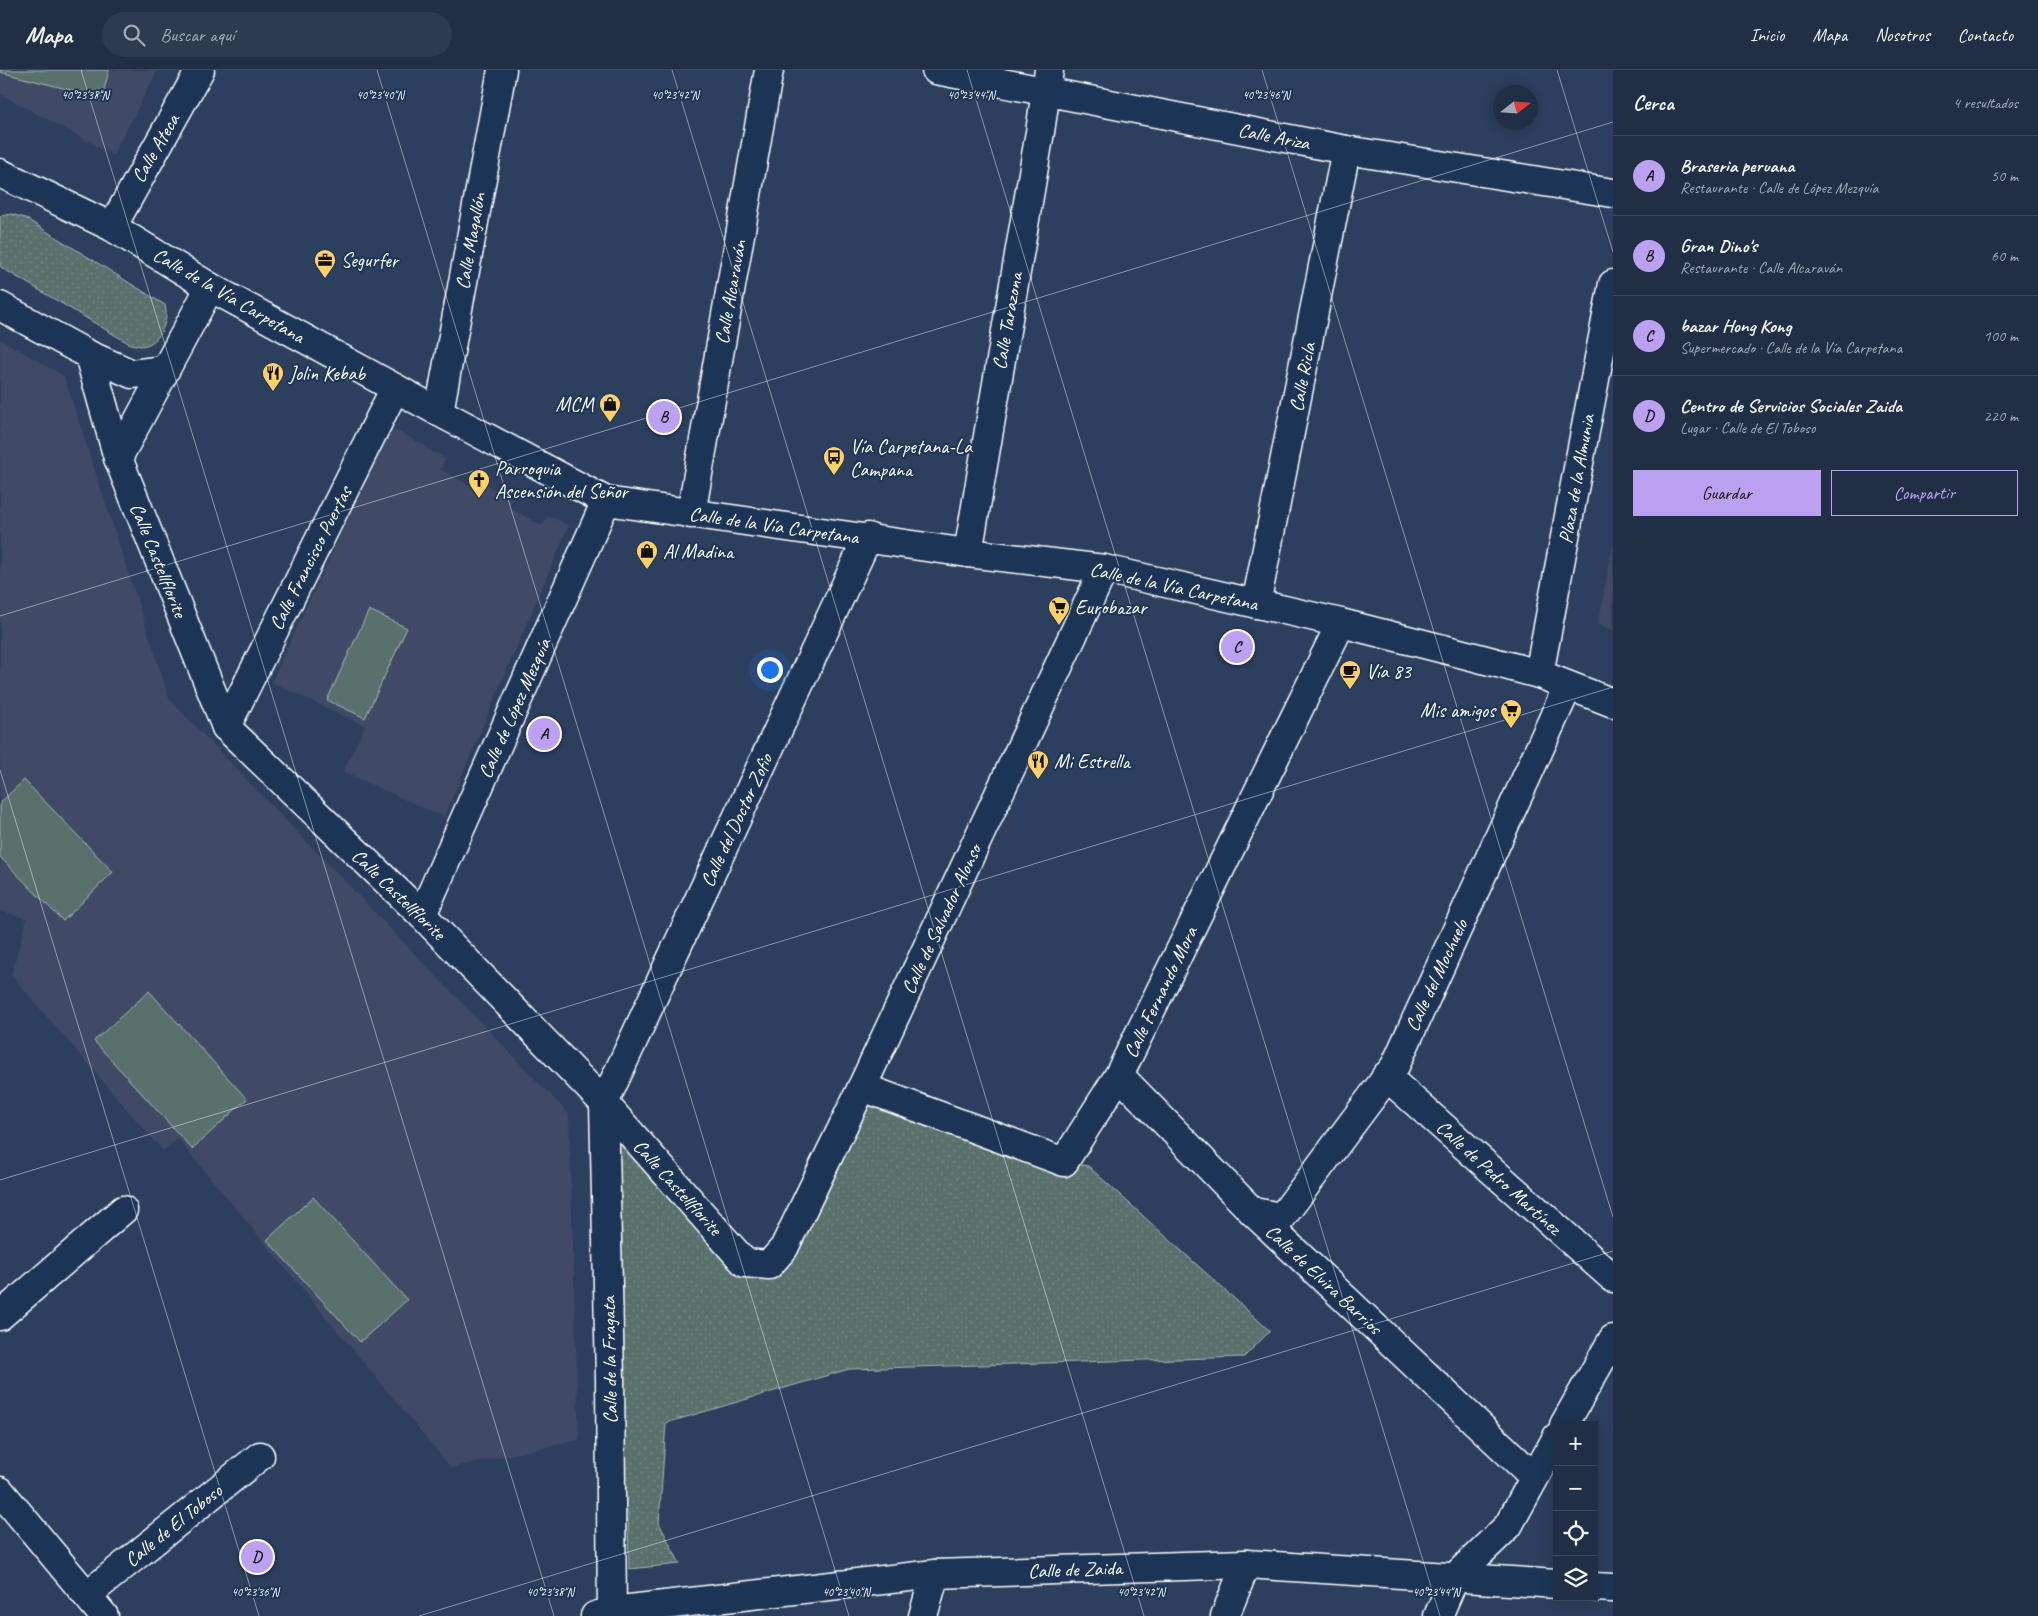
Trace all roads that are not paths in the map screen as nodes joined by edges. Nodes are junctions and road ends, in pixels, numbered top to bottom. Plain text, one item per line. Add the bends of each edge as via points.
1 (200, 70) edge
2 (502, 70) edge
3 (769, 70) edge
4 (936, 70) edge
5 (1047, 80) edge
6 (1346, 150) junction
7 (0, 173) edge
8 (1613, 193) edge
9 (112, 227) junction
10 (1613, 284) edge
11 (210, 287) junction
12 (0, 306) edge
13 (89, 355) junction
14 (164, 370) junction
15 (395, 388) junction
16 (439, 412) junction
17 (118, 458) junction
18 (606, 501) junction
19 (691, 514) junction
20 (868, 538) junction
21 (968, 552) junction
22 (1104, 569) junction
23 (1256, 604) junction
24 (1340, 623) junction
25 (1539, 674) junction
26 (1568, 686) junction
27 (1613, 702) edge
28 (226, 727) junction
29 (422, 915) junction
30 (1119, 1075) junction
31 (1386, 1076) junction
32 (862, 1087) junction
33 (604, 1104) junction
34 (123, 1210) dead end
35 (1253, 1212) junction
36 (769, 1264) joint
37 (1613, 1278) edge
38 (0, 1316) edge
39 (1613, 1340) edge
40 (1566, 1421) edge
41 (1553, 1444) edge
42 (260, 1456) dead end
43 (1534, 1477) junction
44 (0, 1491) edge
45 (1246, 1564) junction
46 (935, 1574) junction
47 (1455, 1577) junction
48 (1553, 1584) edge
49 (1598, 1587) edge
50 (1613, 1588) edge
51 (87, 1595) junction
52 (606, 1614) edge
53 (104, 1616) edge
54 (923, 1616) edge
55 (1226, 1616) edge
56 (1438, 1616) edge

1 - 9 street, Calle Ateca
2 - 16 street, Calle Magallón
3 - 19 street, Calle Alcaraván
4 - 5 street, Calle Ariza
5 - 6 street, Calle Ariza
5 - 21 street, Calle Tarazona
6 - 8 street, Calle Ariza
6 - 23 street, Calle Ricla
7 - 9 street, Calle de la Vía Carpetana
9 - 11 street, Calle de la Vía Carpetana
10 - 25 street, Plaza de la Almunia
11 - 14 street
11 - 15 street, Calle de la Vía Carpetana
12 - 13 street
13 - 14 street via 132,374
13 - 17 street, Calle Castellflorite
14 - 17 street
15 - 16 street, Calle de la Vía Carpetana
15 - 28 street, Calle Francisco Puertas
16 - 18 street, Calle de la Vía Carpetana
17 - 28 street, Calle Castellflorite
18 - 19 street, Calle de la Vía Carpetana
18 - 29 street, Calle de López Mezquía
19 - 20 street, Calle de la Vía Carpetana
20 - 21 street, Calle de la Vía Carpetana
20 - 33 street, Calle del Doctor Zofio
21 - 22 street, Calle de la Vía Carpetana
22 - 23 street, Calle de la Vía Carpetana
22 - 32 street, Calle de Salvador Alonso
23 - 24 street, Calle de la Vía Carpetana
24 - 25 street, Calle de la Vía Carpetana
24 - 30 street, Calle Fernando Mora
25 - 26 street, Calle de la Vía Carpetana
26 - 27 street, Calle de la Vía Carpetana
26 - 31 street, Calle del Mochuelo via 1395,1066
28 - 29 street, Calle Castellflorite
29 - 33 street, Calle Castellflorite
30 - 32 street, Calle Fernando Mora via 1064,1162
30 - 35 street, Calle de Elvira Barrios
31 - 35 street, Calle del Mochuelo via 1282,1217
31 - 37 street, Calle de Pedro Martínez
32 - 36 street, Calle de Salvador Alonso via 784,1248
33 - 36 street, Calle Castellflorite via 745,1263
33 - 52 street, Calle de la Fragata via 610,1379
34 - 38 street
35 - 43 street, Calle de Elvira Barrios
39 - 40 street
41 - 43 street
42 - 51 street, Calle de El Toboso
43 - 47 street via 1508,1526
44 - 51 street
45 - 46 street, Calle de Zaida
45 - 47 street, Calle de Zaida
45 - 55 street
46 - 52 street, Calle de Zaida
46 - 54 street
47 - 48 street, Calle de Zaida
47 - 56 street
49 - 50 street
51 - 53 street

